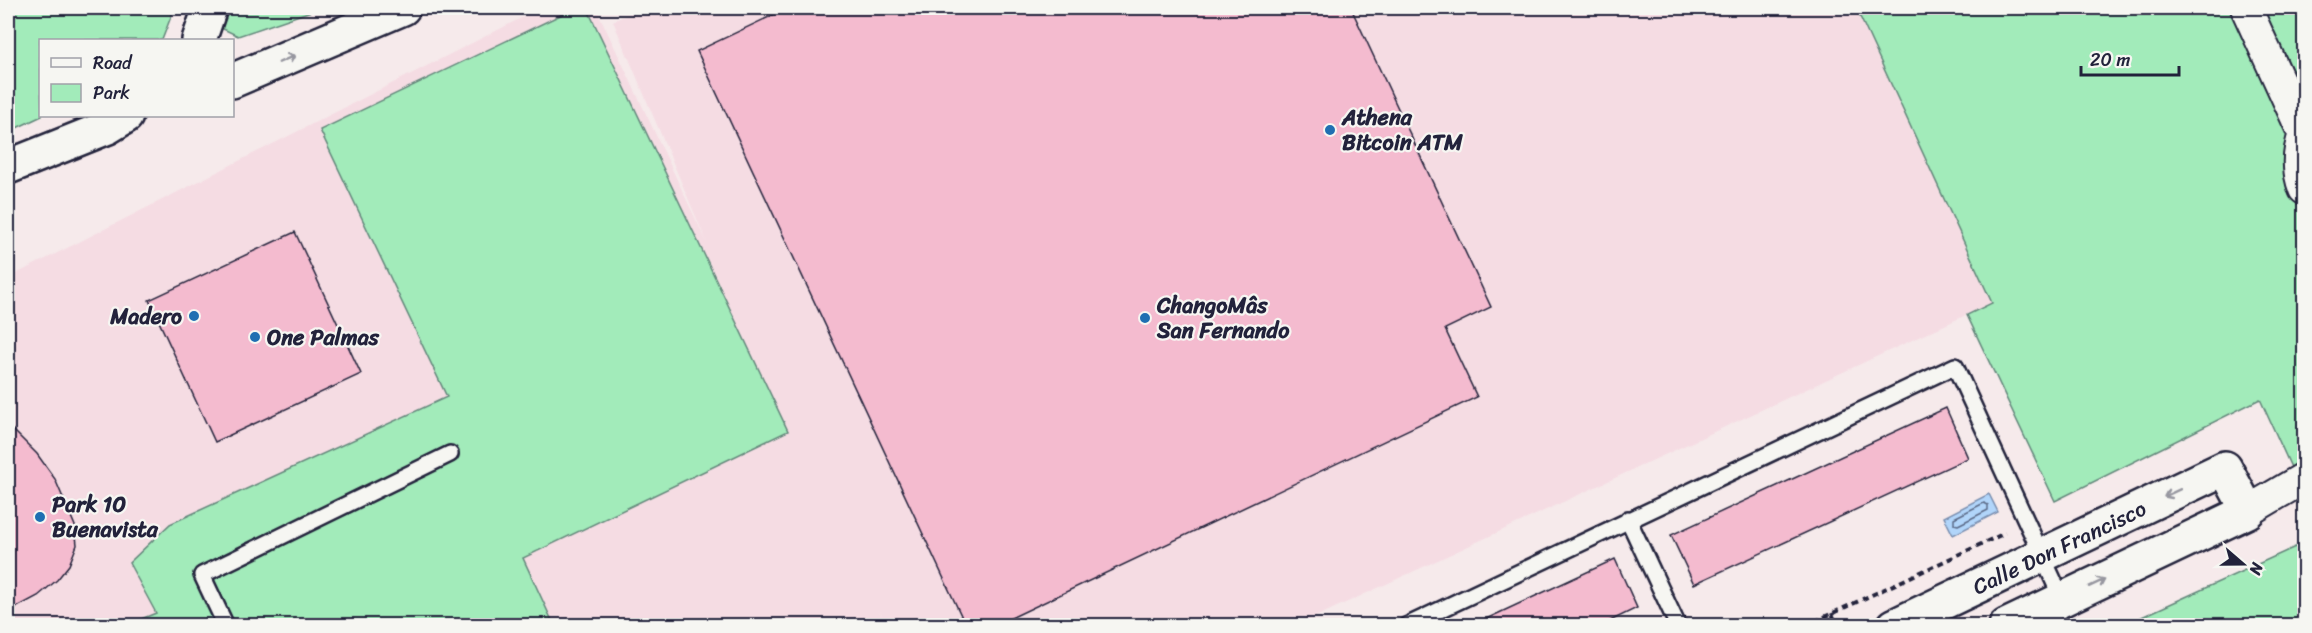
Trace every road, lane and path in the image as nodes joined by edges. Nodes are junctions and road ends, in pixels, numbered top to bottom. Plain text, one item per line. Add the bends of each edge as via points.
1 (210, 8) edge
2 (403, 8) edge
3 (2246, 8) edge
4 (199, 39) edge
5 (234, 80) edge
6 (135, 117) edge
7 (117, 121) edge
8 (2304, 135) edge
9 (8, 167) edge
10 (2304, 189) edge
11 (450, 454) dead end
12 (2302, 484) edge
13 (2248, 511) junction
14 (1628, 519) junction
15 (2027, 523) junction
16 (2042, 555) junction
17 (2062, 599) junction
18 (1832, 613) junction
19 (226, 626) edge
20 (1406, 626) edge
21 (1678, 626) edge
22 (1805, 626) edge
23 (1837, 626) edge
24 (1893, 626) edge
25 (2006, 626) edge

1 - 4 street
5 -> 2 street
3 - 8 street
6 - 7 street
7 - 9 street
8 - 10 street via 2298,154
11 - 19 lane via 202,575
12 - 13 street
13 -> 16 street, Calle Don Francisco via 2225,468
17 -> 13 street
14 - 15 lane via 1955,366
14 - 20 lane
14 - 21 lane
15 - 16 lane
15 - 18 path
16 - 17 lane
16 - 24 street, Calle Don Francisco
17 - 25 street
18 - 22 path
18 - 23 path

